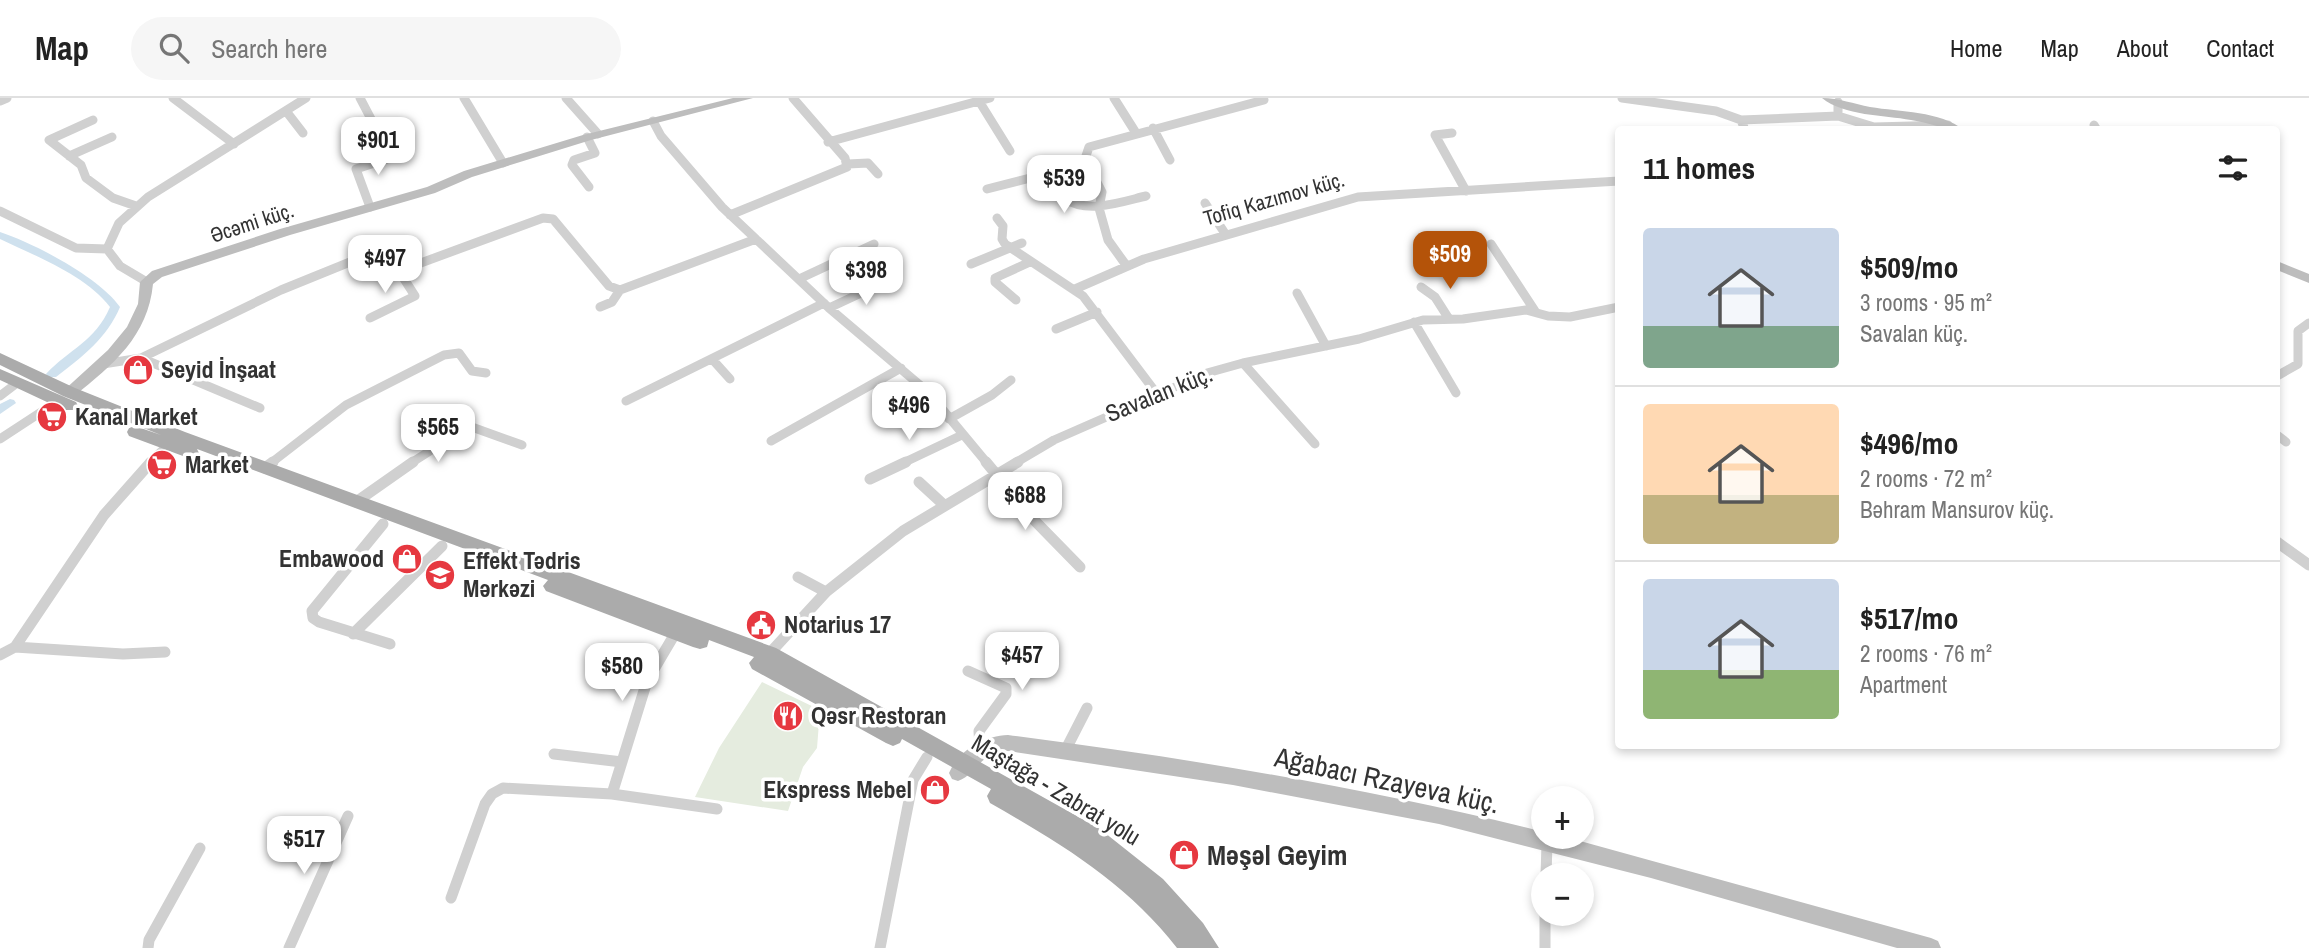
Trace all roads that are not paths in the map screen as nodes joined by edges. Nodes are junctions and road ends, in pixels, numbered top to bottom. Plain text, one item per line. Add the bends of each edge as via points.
1 (7, 98) edge
2 (173, 98) edge
3 (306, 98) edge
4 (360, 98) edge
5 (464, 98) edge
6 (566, 98) edge
7 (747, 98) edge
8 (793, 98) edge
9 (990, 98) edge
10 (1114, 98) edge
11 (1622, 98) edge
12 (1264, 100) edge
13 (1833, 100) edge
14 (0, 101) edge
15 (979, 101) junction
16 (286, 111) junction
17 (1838, 116) junction
18 (93, 120) dead end
19 (1741, 120) junction
20 (1773, 120) junction
21 (653, 121) junction
22 (1743, 126) edge
23 (1779, 126) edge
24 (1864, 126) edge
25 (1951, 126) edge
26 (1153, 128) junction
27 (303, 132) dead end
28 (1136, 133) junction
29 (1452, 133) dead end
30 (592, 135) junction
31 (380, 136) dead end
32 (112, 137) dead end
33 (828, 142) junction
34 (234, 144) junction
35 (1010, 151) dead end
36 (402, 154) dead end
37 (69, 156) junction
38 (1170, 160) dead end
39 (503, 163) junction
40 (848, 164) junction
41 (878, 174) dead end
42 (1615, 181) edge
43 (589, 187) dead end
44 (987, 189) dead end
45 (1466, 191) junction
46 (1146, 196) dead end
47 (1205, 203) dead end
48 (1099, 204) junction
49 (136, 206) junction
50 (370, 207) junction
51 (0, 211) edge
52 (730, 215) junction
53 (997, 218) dead end
54 (1226, 235) junction
55 (756, 239) junction
56 (1023, 243) dead end
57 (874, 244) dead end
58 (1491, 244) dead end
59 (107, 249) junction
60 (1011, 249) junction
61 (1030, 262) junction
62 (971, 264) dead end
63 (1126, 265) junction
64 (2280, 266) edge
65 (399, 271) junction
66 (799, 279) junction
67 (891, 279) dead end
68 (2309, 279) edge
69 (147, 282) junction
70 (1421, 287) dead end
71 (1075, 289) junction
72 (620, 290) junction
73 (1297, 293) dead end
74 (1016, 300) dead end
75 (826, 305) junction
76 (600, 307) dead end
77 (1615, 308) edge
78 (1535, 311) junction
79 (1097, 312) junction
80 (370, 318) dead end
81 (1449, 319) junction
82 (1414, 323) junction
83 (2309, 323) edge
84 (1056, 329) dead end
85 (1326, 346) junction
86 (0, 358) edge
87 (141, 358) junction
88 (712, 359) junction
89 (1243, 363) junction
90 (103, 364) junction
91 (2298, 365) junction
92 (901, 368) junction
93 (2309, 369) edge
94 (486, 373) dead end
95 (2280, 374) edge
96 (8, 378) edge
97 (730, 379) dead end
98 (1011, 380) dead end
99 (1456, 393) dead end
100 (1157, 394) junction
101 (0, 396) edge
102 (63, 396) junction
103 (626, 401) dead end
104 (260, 408) dead end
105 (949, 419) junction
106 (962, 435) junction
107 (0, 439) edge
108 (771, 441) dead end
109 (1315, 444) dead end
110 (169, 445) junction
111 (522, 445) dead end
112 (265, 468) junction
113 (995, 474) junction
114 (870, 478) dead end
115 (919, 482) dead end
116 (356, 502) junction
117 (944, 505) junction
118 (383, 524) junction
119 (2280, 543) edge
120 (442, 546) junction
121 (2309, 565) edge
122 (1080, 567) dead end
123 (799, 577) dead end
124 (827, 592) junction
125 (676, 632) junction
126 (353, 634) junction
127 (390, 644) dead end
128 (15, 647) junction
129 (165, 652) dead end
130 (769, 654) junction
131 (0, 655) edge
132 (968, 671) dead end
133 (1087, 708) dead end
134 (980, 749) junction
135 (1065, 751) junction
136 (554, 754) dead end
137 (928, 757) junction
138 (622, 762) junction
139 (961, 769) junction
140 (612, 794) junction
141 (717, 809) dead end
142 (348, 817) dead end
143 (1531, 840) edge
144 (200, 848) dead end
145 (1565, 849) edge
146 (451, 898) dead end
147 (1545, 926) edge
148 (148, 948) edge
149 (289, 948) edge
150 (880, 948) edge
151 (1191, 948) edge
152 (1208, 948) edge
153 (1545, 948) edge
154 (1931, 948) edge

1 - 14 street
2 - 34 street
3 - 16 street
4 - 31 street
5 - 39 street
6 - 30 street
7 - 21 street, Əcəmi küç.
8 - 33 street
9 - 15 street
10 - 28 street
11 - 19 street via 1716,111
12 - 26 street
13 - 17 street
13 - 25 street
15 - 33 street
15 - 35 street
16 - 27 street
16 - 34 street
17 - 20 street
17 - 24 street
18 - 37 street via 50,138
19 - 20 street
19 - 22 street
20 - 23 street
21 - 30 street, Əcəmi küç.
21 - 52 street
26 - 28 street
26 - 38 street
28 - 48 street via 1097,143 1086,152 1085,159 1102,192
29 - 45 street via 1435,135
30 - 39 street, Əcəmi küç.
30 - 43 street via 595,153 572,165
32 - 37 street
33 - 40 street
34 - 49 street
36 - 50 street via 356,169
37 - 49 street via 81,165 86,178 113,198
39 - 50 street, Əcəmi küç.
40 - 41 street via 868,163
40 - 52 street via 843,170
42 - 45 street, Tofiq Kazımov küç.
44 - 48 street via 1042,175 1068,201
45 - 54 street, Tofiq Kazımov küç. via 1358,197
46 - 48 street
47 - 54 street
48 - 63 street via 1108,240
49 - 59 street via 119,223
50 - 69 street, Əcəmi küç. via 157,274
51 - 59 street via 76,248
52 - 55 street
53 - 60 street via 1003,226 1002,239
54 - 63 street, Tofiq Kazımov küç.
55 - 66 street
55 - 72 street
56 - 60 street
57 - 66 street
58 - 78 street
59 - 69 street via 120,266
60 - 61 street
60 - 62 street
61 - 71 street
61 - 74 street via 995,278
63 - 71 street, Tofiq Kazımov küç.
64 - 68 street
65 - 72 street via 549,218 609,286
65 - 80 street via 415,296
65 - 87 street via 387,252 377,251 281,290
66 - 75 street
67 - 75 street
69 - 90 street via 139,316
70 - 81 street via 1435,297
71 - 79 street
72 - 76 street via 612,302
73 - 85 street
75 - 88 street
75 - 92 street
77 - 78 street, Savalan küç. via 1560,318
78 - 81 street, Savalan küç.
79 - 84 street
79 - 100 street
81 - 82 street, Savalan küç.
82 - 85 street, Savalan küç.
82 - 99 street
83 - 91 street via 2298,331
85 - 89 street, Savalan küç.
86 - 102 main road, Maştağa - Zabrat yolu
87 - 90 street
87 - 104 street
88 - 97 street
88 - 103 street
89 - 100 street, Savalan küç.
89 - 109 street
90 - 102 street
91 - 93 street
91 - 95 street
92 - 105 street
92 - 108 street
94 - 112 street via 472,371 459,354 444,355 346,405
96 - 101 street
96 - 102 main road
98 - 105 street
100 - 113 street, Savalan küç. via 1067,434
102 - 107 street
102 - 110 main road
102 - 112 main road, Maştağa - Zabrat yolu
105 - 106 street
106 - 113 street
106 - 114 street
110 - 118 main road
110 - 128 street via 107,513
111 - 116 street via 469,426
112 - 116 main road, Maştağa - Zabrat yolu
113 - 117 street, Savalan küç.
113 - 122 street
115 - 117 street
116 - 130 main road, Maştağa - Zabrat yolu
117 - 124 street, Savalan küç. via 892,538
118 - 120 main road
118 - 126 street via 312,611 319,622
119 - 121 street
120 - 125 main road
120 - 126 street
123 - 124 street
124 - 130 street, Savalan küç.
125 - 137 main road via 763,664
125 - 138 street via 648,681
126 - 127 street
128 - 129 street
128 - 131 street
130 - 139 main road, Maştağa - Zabrat yolu
132 - 134 street via 1006,688 979,731
133 - 135 street
134 - 135 street, Ağabacı Rzayeva küç. via 1008,743
134 - 139 street
135 - 143 street, Ağabacı Rzayeva küç. via 1369,802
136 - 138 street
137 - 139 main road
137 - 150 street via 913,780
138 - 140 street
139 - 151 main road via 1112,866 1156,903
139 - 152 main road, Maştağa - Zabrat yolu via 1122,856 1166,895
140 - 141 street
140 - 146 street via 513,787 492,794
142 - 149 street
144 - 148 street
145 - 154 street, Ağabacı Rzayeva küç.
147 - 153 street

